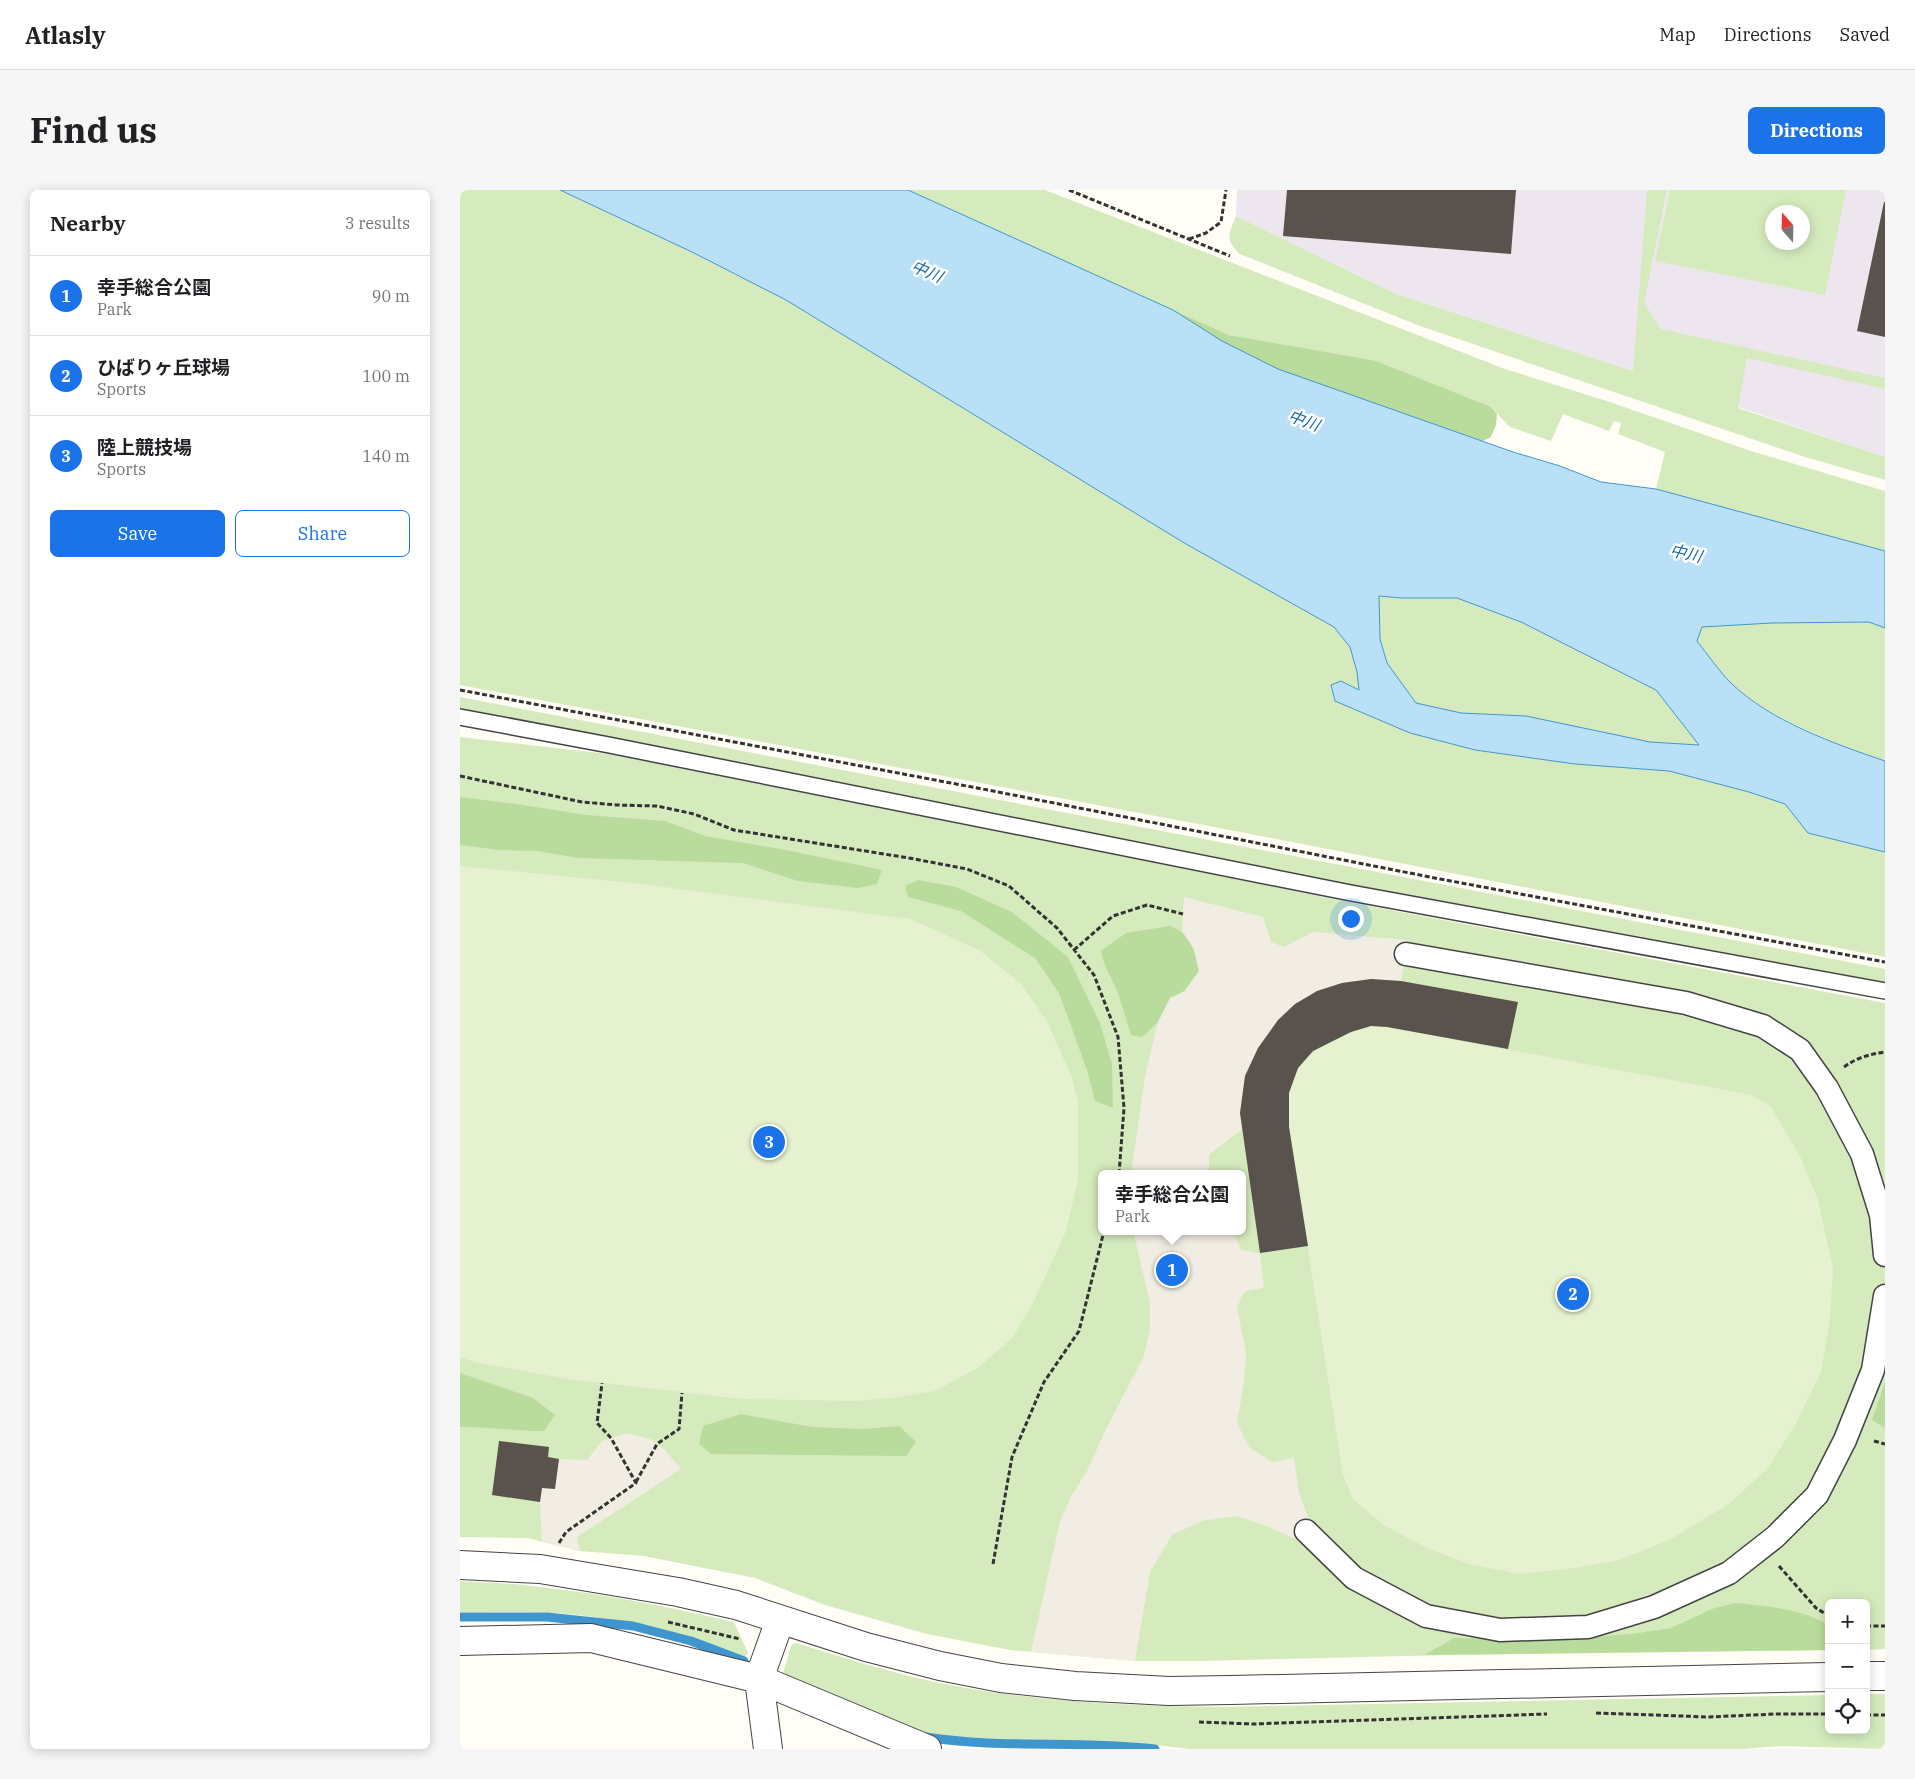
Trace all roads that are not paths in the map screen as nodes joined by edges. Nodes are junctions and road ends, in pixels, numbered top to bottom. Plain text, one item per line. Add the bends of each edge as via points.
1 (460, 717) edge
2 (1406, 954) dead end
3 (1885, 991) edge
4 (1885, 1255) edge
5 (1885, 1296) edge
6 (1306, 1531) dead end
7 (460, 1565) edge
8 (780, 1620) junction
9 (460, 1641) edge
10 (1870, 1676) edge
11 (1885, 1676) edge
12 (1825, 1677) edge
13 (759, 1679) junction
14 (768, 1749) edge
15 (927, 1749) edge

1 - 3 lane via 1350,893
2 - 4 street via 1686,1003 1763,1026 1800,1050 1823,1082 1862,1154 1881,1215
5 - 6 street via 1873,1370 1846,1440 1817,1495 1729,1573 1654,1607 1588,1627 1500,1630 1426,1616 1354,1578
7 - 8 street via 540,1569 678,1592
8 - 12 street via 940,1666 1001,1678 1075,1686 1170,1691
8 - 13 street
9 - 13 street via 591,1638
10 - 11 street
13 - 14 street
13 - 15 street

